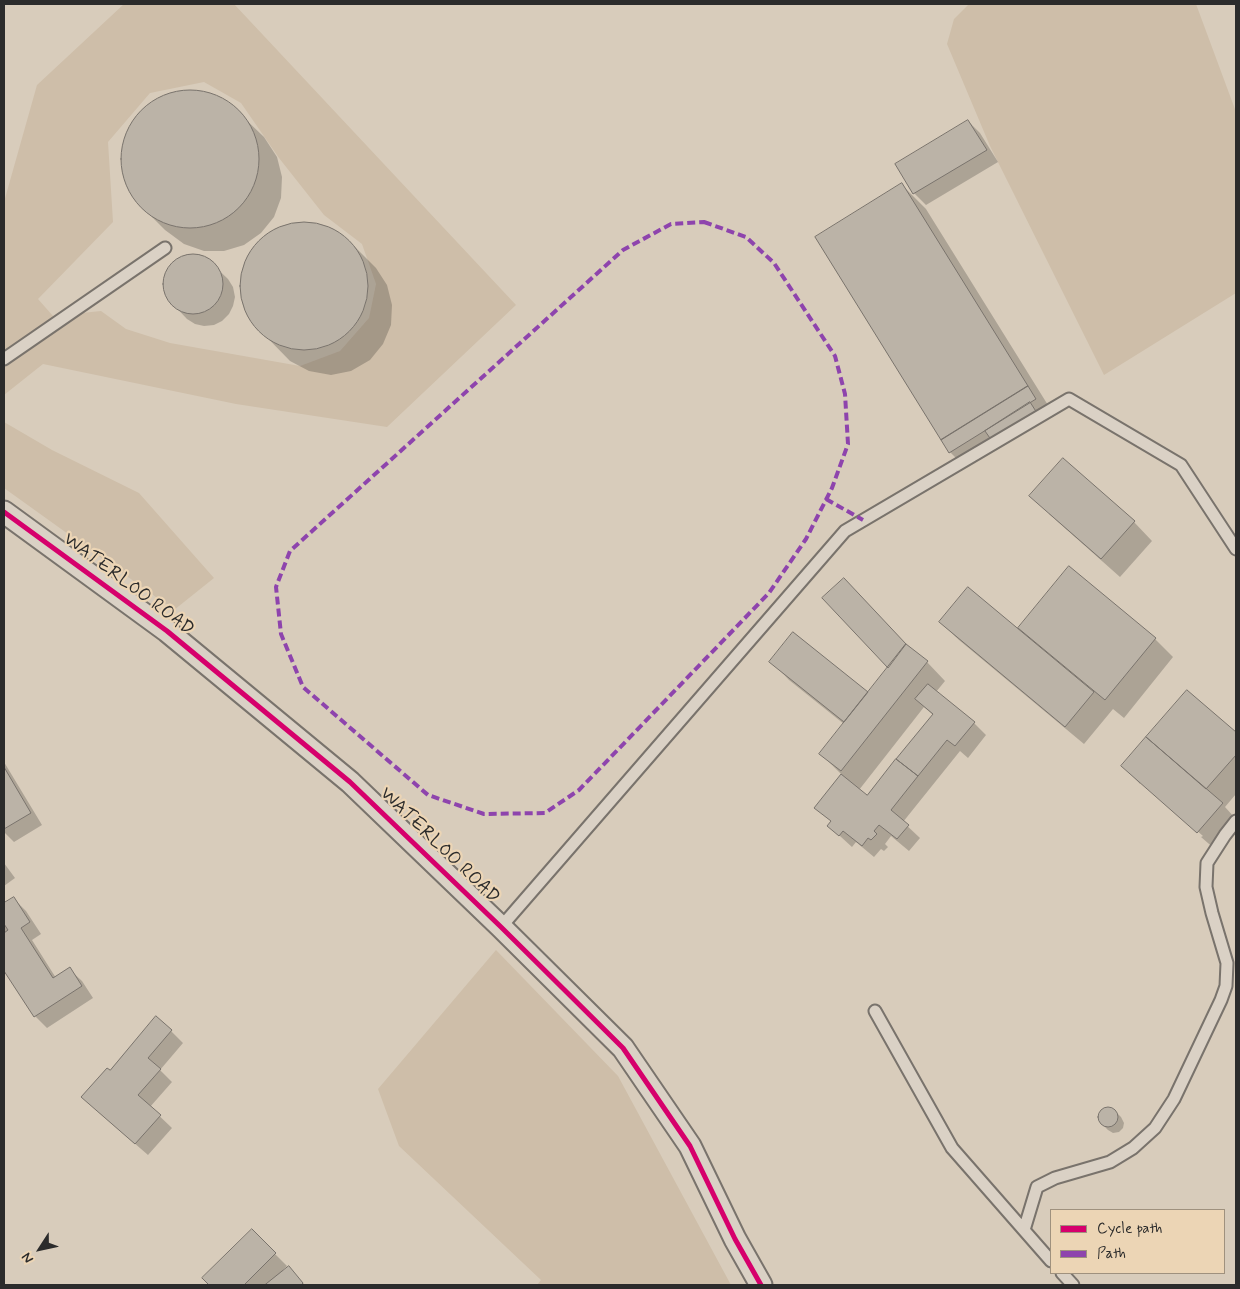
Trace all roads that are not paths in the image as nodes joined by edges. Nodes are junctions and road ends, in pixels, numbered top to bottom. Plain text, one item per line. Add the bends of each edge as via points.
1 (165, 248) dead end
2 (4, 359) edge
3 (4, 512) edge
4 (1236, 549) edge
5 (1236, 821) edge
6 (501, 927) junction
7 (875, 1011) dead end
8 (1024, 1230) junction
9 (1050, 1260) edge
10 (1063, 1274) edge
11 (761, 1285) edge
12 (1073, 1285) edge

1 - 2 lane
3 - 6 street, WATERLOO ROAD via 167,631 350,782
4 - 6 lane via 1181,465 1069,399 845,531
5 - 8 lane via 1207,863 1206,887 1227,963 1226,986 1174,1099 1155,1128 1133,1148 1110,1162 1055,1178 1037,1187
6 - 11 street, WATERLOO ROAD via 623,1048 690,1146
7 - 8 lane via 952,1148
8 - 9 lane
10 - 12 lane

